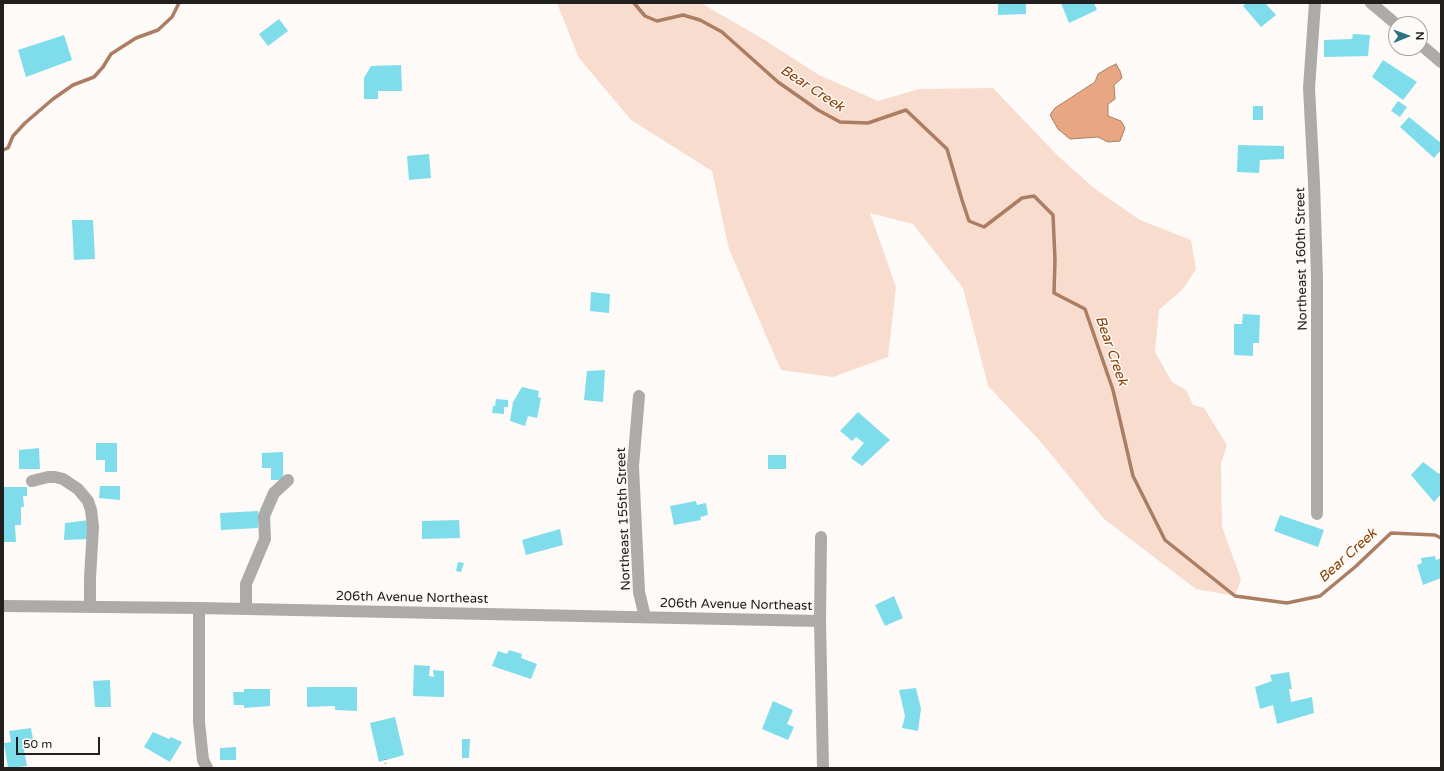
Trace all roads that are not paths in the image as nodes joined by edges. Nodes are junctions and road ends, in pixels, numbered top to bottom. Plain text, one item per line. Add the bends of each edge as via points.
1 (1315, 3) edge
2 (1371, 3) edge
3 (1388, 17) edge
4 (1428, 51) edge
5 (1441, 62) edge
6 (639, 396) dead end
7 (288, 480) dead end
8 (32, 481) dead end
9 (1317, 514) dead end
10 (821, 537) dead end
11 (3, 606) edge
12 (90, 607) junction
13 (199, 608) junction
14 (246, 609) junction
15 (645, 617) junction
16 (820, 620) junction
17 (206, 768) edge
18 (823, 768) edge

1 - 9 street, Northeast 160th Street via 1310,88 1317,278
2 - 3 street
4 - 5 street
6 - 15 street, Northeast 155th Street via 633,466 639,592
7 - 14 street via 274,493 264,516 265,539 246,584
8 - 12 street via 48,477 63,480 78,489 88,502 93,522
10 - 16 street
11 - 12 street, 206th Avenue Northeast
12 - 13 street, 206th Avenue Northeast
13 - 14 street, 206th Avenue Northeast
13 - 17 street via 199,722
14 - 15 street, 206th Avenue Northeast
15 - 16 street, 206th Avenue Northeast
16 - 18 street

